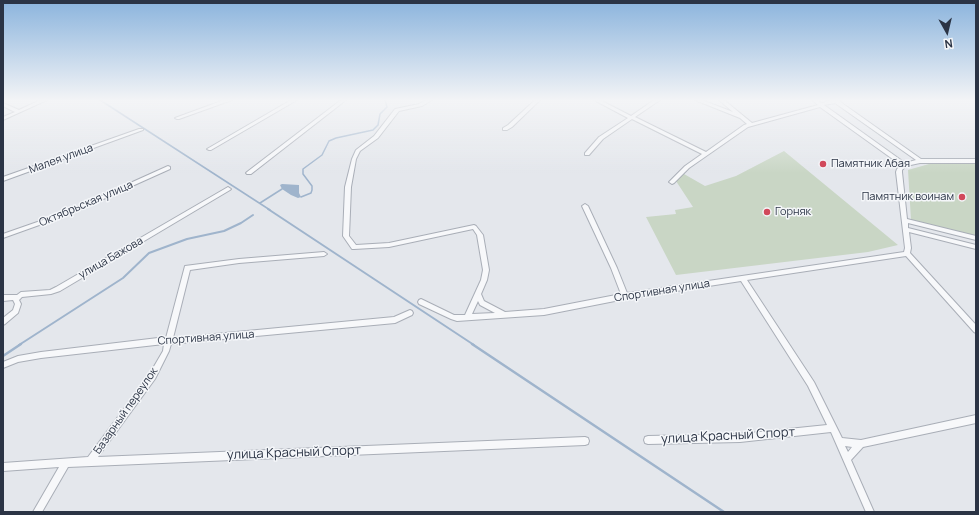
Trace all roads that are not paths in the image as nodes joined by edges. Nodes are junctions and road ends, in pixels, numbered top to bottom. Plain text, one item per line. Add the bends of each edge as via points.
1 (252, 124) edge
2 (313, 124) edge
3 (386, 124) edge
4 (512, 124) edge
5 (621, 124) edge
6 (645, 124) edge
7 (750, 124) edge
8 (847, 124) edge
9 (868, 124) edge
10 (505, 129) dead end
11 (141, 130) dead end
12 (209, 149) dead end
13 (587, 154) dead end
14 (706, 154) junction
15 (920, 161) junction
16 (976, 161) edge
17 (904, 165) junction
18 (168, 168) dead end
19 (249, 173) dead end
20 (3, 179) edge
21 (672, 182) dead end
22 (228, 190) dead end
23 (585, 206) dead end
24 (905, 220) junction
25 (906, 229) junction
26 (3, 236) edge
27 (976, 238) edge
28 (976, 248) edge
29 (324, 254) dead end
30 (907, 254) junction
31 (742, 278) junction
32 (478, 294) junction
33 (625, 296) junction
34 (18, 297) junction
35 (3, 298) edge
36 (421, 302) dead end
37 (410, 313) dead end
38 (505, 315) junction
39 (468, 316) junction
40 (3, 322) edge
41 (976, 330) edge
42 (168, 342) junction
43 (3, 364) edge
44 (976, 419) edge
45 (832, 428) junction
46 (648, 440) dead end
47 (585, 441) dead end
48 (839, 442) junction
49 (861, 444) junction
50 (846, 459) junction
51 (90, 462) junction
52 (66, 463) junction
53 (3, 467) edge
54 (37, 512) edge
55 (870, 512) edge

1 - 12 street
2 - 19 street
3 - 32 street via 376,137 358,150 354,159 349,181 346,236 354,247 389,245 474,227 480,235 486,270
4 - 10 street
5 - 13 street via 601,138
6 - 14 street
7 - 14 street
8 - 17 street
9 - 15 street
11 - 20 street, Малея улица
14 - 21 street via 687,167
15 - 16 street
15 - 17 street
17 - 24 street via 898,172
18 - 26 street, Октябрьская улица via 68,213
22 - 34 street, улица Бажова via 58,289
23 - 33 street
24 - 25 street
24 - 27 street
25 - 28 street
25 - 30 street
29 - 42 street, Базарный переулок via 187,268
30 - 31 street, Спортивная улица
30 - 41 street
31 - 33 street, Спортивная улица
31 - 45 street via 811,384
32 - 38 street via 482,303
32 - 39 street
33 - 38 street, Спортивная улица via 556,310
34 - 35 street, улица Бажова
34 - 40 street via 16,311
36 - 39 street, Спортивная улица via 452,317
37 - 42 street, Спортивная улица via 395,320
38 - 39 street, Спортивная улица
42 - 43 street, Спортивная улица via 158,341 41,355
42 - 51 street, Базарный переулок via 166,351 152,376
44 - 49 street
45 - 46 street, улица Красный Спорт via 740,438
45 - 48 street
47 - 51 street, улица Красный Спорт
48 - 49 street
48 - 50 street
49 - 50 street
50 - 55 street
51 - 52 street, улица Красный Спорт
52 - 53 street, улица Красный Спорт
52 - 54 street

